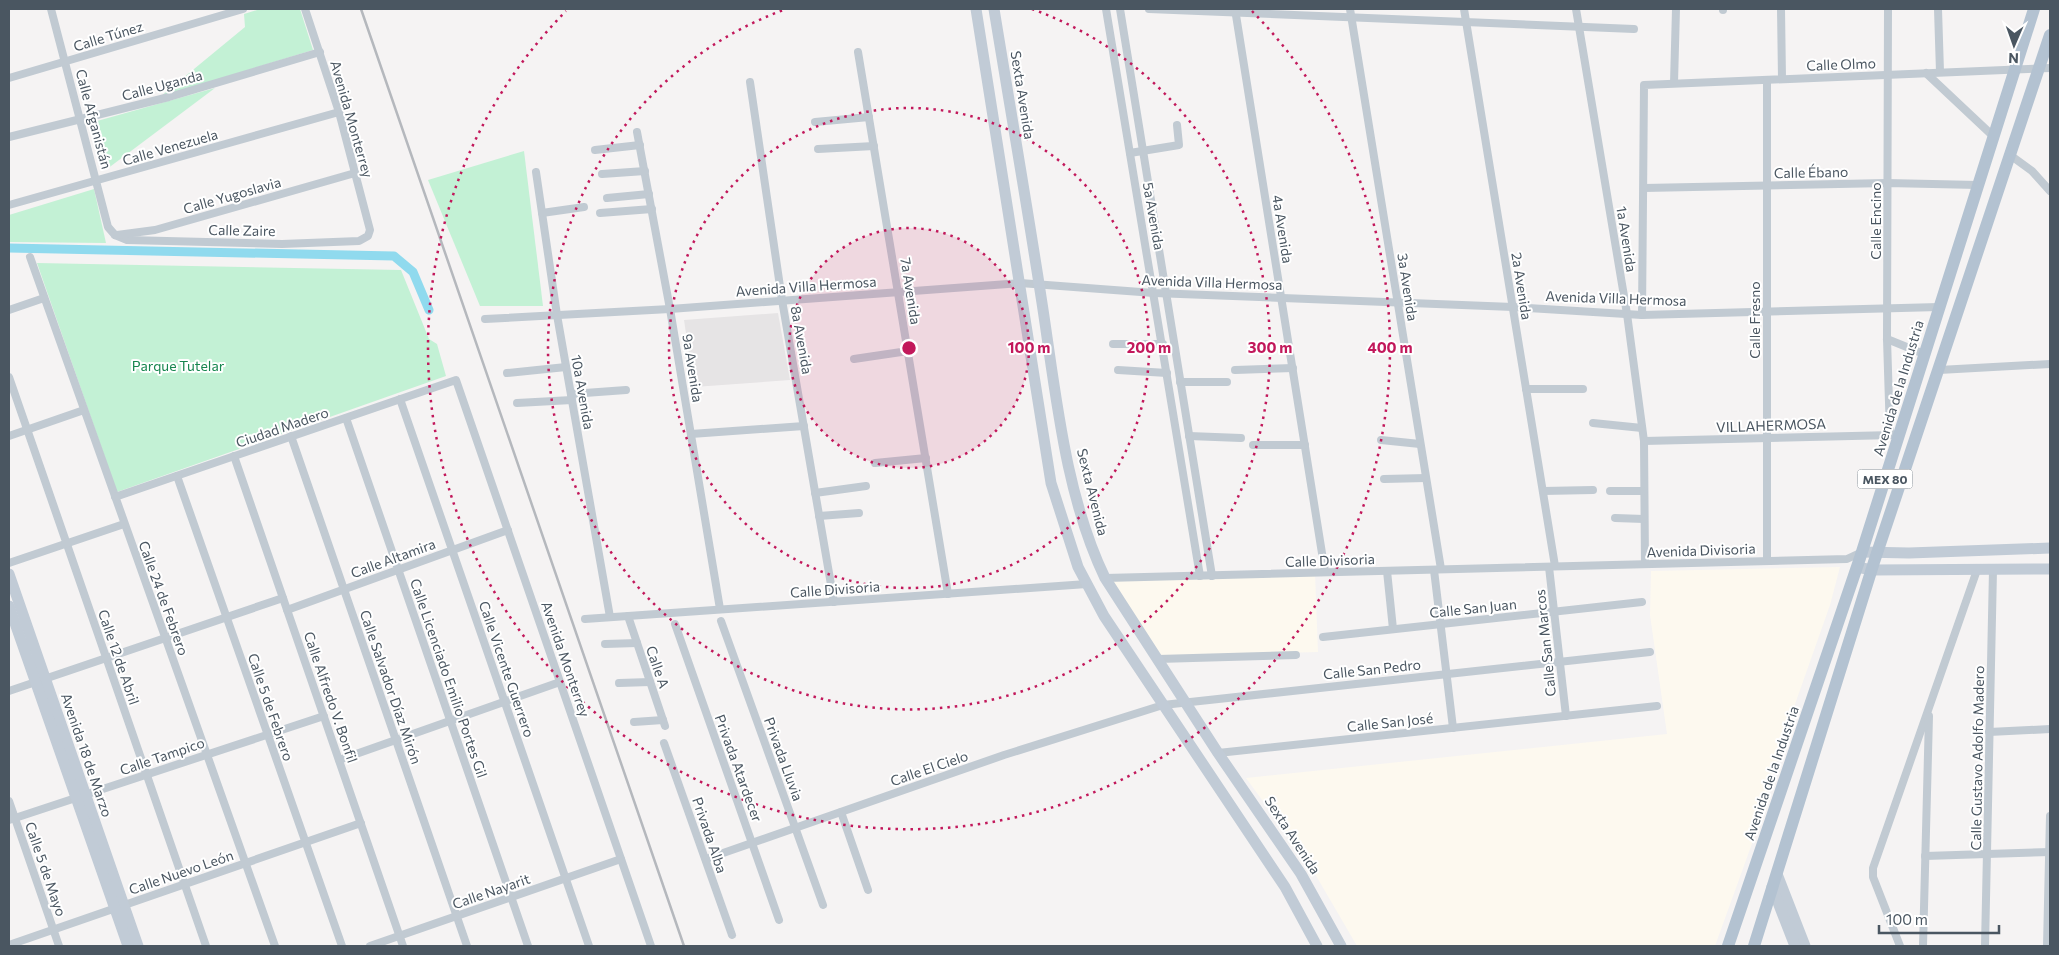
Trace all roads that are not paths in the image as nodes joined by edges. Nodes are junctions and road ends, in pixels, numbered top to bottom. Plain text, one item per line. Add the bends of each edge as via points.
1 (51, 9) edge
2 (243, 9) edge
3 (305, 9) edge
4 (976, 9) edge
5 (994, 9) edge
6 (1106, 9) edge
7 (1120, 9) edge
8 (1149, 9) edge
9 (1350, 9) edge
10 (1464, 9) edge
11 (1576, 9) edge
12 (1676, 9) edge
13 (1781, 9) edge
14 (1888, 9) edge
15 (1938, 9) edge
16 (2034, 9) edge
17 (1235, 11) edge
18 (1352, 18) junction
19 (1467, 22) junction
20 (1579, 27) junction
21 (1634, 29) dead end
22 (2050, 35) edge
23 (320, 52) junction
24 (858, 52) dead end
25 (66, 61) junction
26 (2045, 68) edge
27 (2014, 69) junction
28 (1940, 72) junction
29 (1926, 73) junction
30 (1888, 74) junction
31 (9, 78) edge
32 (1782, 79) junction
33 (1767, 80) junction
34 (750, 82) dead end
35 (1674, 84) junction
36 (338, 112) junction
37 (869, 117) junction
38 (81, 119) junction
39 (815, 122) dead end
40 (1177, 125) dead end
41 (637, 132) dead end
42 (1993, 136) junction
43 (9, 137) edge
44 (640, 145) junction
45 (874, 146) junction
46 (818, 149) dead end
47 (595, 150) dead end
48 (1143, 152) junction
49 (1130, 153) junction
50 (2010, 155) junction
51 (645, 171) junction
52 (536, 172) dead end
53 (355, 173) junction
54 (602, 174) dead end
55 (98, 181) junction
56 (1887, 183) junction
57 (1978, 185) junction
58 (1767, 186) junction
59 (1644, 188) junction
60 (2050, 191) edge
61 (649, 194) junction
62 (607, 198) dead end
63 (9, 205) edge
64 (584, 207) dead end
65 (652, 209) junction
66 (542, 213) junction
67 (600, 213) dead end
68 (114, 235) junction
69 (368, 236) joint
70 (30, 257) dead end
71 (1020, 284) junction
72 (1039, 286) junction
73 (898, 292) junction
74 (1154, 292) junction
75 (1165, 293) junction
76 (44, 298) junction
77 (1282, 298) junction
78 (782, 300) junction
79 (1398, 302) junction
80 (1513, 307) junction
81 (1939, 307) junction
82 (670, 308) junction
83 (1887, 308) junction
84 (9, 310) edge
85 (1767, 312) junction
86 (1627, 314) junction
87 (1642, 314) junction
88 (557, 315) junction
89 (485, 319) dead end
90 (1951, 332) junction
91 (1887, 338) junction
92 (1113, 344) dead end
93 (1163, 344) junction
94 (908, 351) junction
95 (1924, 354) junction
96 (854, 359) dead end
97 (2050, 364) edge
98 (566, 367) junction
99 (1293, 368) junction
100 (1118, 370) dead end
101 (1235, 370) dead end
102 (1938, 370) junction
103 (1167, 373) junction
104 (507, 374) dead end
105 (9, 377) edge
106 (456, 380) joint
107 (1180, 382) junction
108 (1227, 382) dead end
109 (1526, 389) junction
110 (1583, 389) dead end
111 (626, 390) dead end
112 (571, 397) junction
113 (400, 399) junction
114 (517, 403) dead end
115 (84, 410) junction
116 (346, 418) junction
117 (1593, 423) dead end
118 (804, 426) junction
119 (1187, 428) junction
120 (1642, 428) junction
121 (27, 429) junction
122 (1177, 429) junction
123 (691, 434) junction
124 (1894, 435) junction
125 (9, 436) edge
126 (291, 436) junction
127 (1189, 436) junction
128 (1241, 438) dead end
129 (1767, 438) junction
130 (1381, 440) dead end
131 (1644, 441) junction
132 (1420, 444) junction
133 (1253, 445) dead end
134 (1305, 445) junction
135 (234, 456) junction
136 (926, 458) junction
137 (875, 463) dead end
138 (177, 476) junction
139 (1195, 476) junction
140 (1184, 477) junction
141 (1426, 478) junction
142 (1384, 479) dead end
143 (866, 486) dead end
144 (1593, 490) dead end
145 (1543, 491) junction
146 (1610, 491) dead end
147 (1644, 491) junction
148 (815, 493) junction
149 (115, 497) junction
150 (859, 513) dead end
151 (819, 516) junction
152 (1615, 518) dead end
153 (1644, 518) junction
154 (124, 524) junction
155 (508, 530) junction
156 (66, 543) junction
157 (2050, 548) edge
158 (452, 550) junction
159 (1862, 552) junction
160 (1877, 553) junction
161 (1767, 561) junction
162 (9, 562) edge
163 (1852, 563) junction
164 (1645, 564) junction
165 (1552, 566) junction
166 (2050, 569) edge
167 (398, 570) junction
168 (1438, 570) junction
169 (1872, 570) junction
170 (1977, 570) junction
171 (1993, 570) junction
172 (1387, 571) junction
173 (1326, 572) junction
174 (9, 574) edge
175 (1200, 576) junction
176 (1212, 576) junction
177 (1105, 578) junction
178 (1087, 584) junction
179 (344, 589) junction
180 (948, 594) junction
181 (283, 598) junction
182 (834, 602) junction
183 (1642, 602) dead end
184 (9, 606) edge
185 (720, 609) junction
186 (287, 610) junction
187 (1555, 612) junction
188 (628, 616) junction
189 (610, 617) junction
190 (227, 618) junction
191 (585, 619) dead end
192 (721, 621) dead end
193 (675, 624) dead end
194 (1440, 624) junction
195 (1393, 629) junction
196 (1323, 637) dead end
197 (165, 638) junction
198 (637, 643) junction
199 (605, 644) dead end
200 (1650, 652) dead end
201 (1296, 655) dead end
202 (106, 658) junction
203 (1158, 660) junction
204 (1561, 661) junction
205 (1446, 673) junction
206 (41, 680) junction
207 (560, 682) junction
208 (650, 682) junction
209 (618, 683) dead end
210 (9, 691) edge
211 (1185, 701) junction
212 (505, 702) junction
213 (1163, 704) junction
214 (1657, 706) dead end
215 (1929, 709) junction
216 (324, 716) junction
217 (1566, 716) junction
218 (450, 721) junction
219 (634, 722) dead end
220 (1453, 728) junction
221 (2050, 729) edge
222 (1990, 732) junction
223 (268, 734) junction
224 (396, 740) junction
225 (664, 743) dead end
226 (1218, 753) junction
227 (206, 754) junction
228 (339, 760) junction
229 (147, 774) junction
230 (81, 796) junction
231 (9, 800) edge
232 (841, 812) junction
233 (2050, 816) edge
234 (12, 819) edge
235 (361, 823) junction
236 (796, 828) junction
237 (306, 842) junction
238 (752, 843) junction
239 (2050, 852) edge
240 (1987, 854) junction
241 (1925, 856) junction
242 (621, 860) junction
243 (706, 860) junction
244 (245, 863) junction
245 (1777, 874) junction
246 (566, 878) junction
247 (185, 884) junction
248 (1772, 887) junction
249 (868, 890) dead end
250 (511, 897) junction
251 (823, 905) dead end
252 (119, 907) junction
253 (457, 916) junction
254 (780, 920) dead end
255 (54, 930) junction
256 (732, 935) dead end
257 (400, 936) junction
258 (9, 945) edge
259 (59, 946) edge
260 (128, 946) edge
261 (138, 946) edge
262 (206, 946) edge
263 (275, 946) edge
264 (342, 946) edge
265 (370, 946) edge
266 (403, 946) edge
267 (467, 946) edge
268 (528, 946) edge
269 (589, 946) edge
270 (651, 946) edge
271 (1317, 946) edge
272 (1342, 946) edge
273 (1728, 946) edge
274 (1754, 946) edge
275 (1795, 946) edge
276 (1805, 946) edge
277 (1900, 946) edge
278 (1923, 946) edge
279 (1985, 946) edge
280 (2047, 946) edge

1 - 25 street, Calle Afganistán
2 - 25 street, Calle Túnez
3 - 23 street, Avenida Monterrey
4 - 71 main road
5 - 72 main road, Sexta Avenida
6 - 49 street, 5a Avenida
7 - 48 street, 5a Avenida
8 - 17 street
9 - 18 street, 3a Avenida
10 - 19 street, 2a Avenida
11 - 20 street, 1a Avenida
12 - 35 street
13 - 32 street
14 - 30 street, Calle Encino
15 - 28 street
16 - 27 main road, Avenida de la Industria / MEX 80
17 - 18 street
17 - 77 street, 4a Avenida
18 - 19 street
18 - 79 street, 3a Avenida
19 - 20 street
19 - 80 street, 2a Avenida
20 - 21 street
20 - 86 street, 1a Avenida
22 - 26 main road, MEX 80
23 - 36 street, Avenida Monterrey
23 - 38 street, Calle Uganda via 169,97
24 - 37 street, 7a Avenida
25 - 31 street, Calle Túnez
25 - 38 street, Calle Afganistán
26 - 27 street, Calle Olmo
26 - 50 main road, MEX 80
27 - 28 street, Calle Olmo
27 - 42 main road, Avenida de la Industria / MEX 80
28 - 29 street, Calle Olmo
29 - 30 street, Calle Olmo
29 - 42 street
30 - 32 street, Calle Olmo
30 - 56 street, Calle Encino
32 - 33 street, Calle Olmo
33 - 35 street, Calle Olmo
33 - 58 street, Calle Fresno
34 - 78 street, 8a Avenida
35 - 59 street, Calle Olmo via 1644,85
36 - 53 street, Avenida Monterrey
36 - 55 street, Calle Venezuela
37 - 39 street
37 - 45 street, 7a Avenida
38 - 43 street, Calle Uganda
38 - 55 street, Calle Afganistán
40 - 48 street via 1179,145
41 - 44 street, 9a Avenida
42 - 57 main road, Avenida de la Industria / MEX 80
44 - 47 street
44 - 51 street, 9a Avenida
45 - 46 street
45 - 73 street, 7a Avenida
48 - 49 street
48 - 75 street, 5a Avenida
49 - 74 street, 5a Avenida
50 - 60 street via 2032,171
50 - 90 main road, MEX 80
51 - 54 street
51 - 61 street, 9a Avenida
52 - 66 street, 10a Avenida
53 - 68 street, Calle Yugoslavia via 155,230
53 - 69 street, Avenida Monterrey via 370,230
55 - 63 street, Calle Venezuela
55 - 68 street, Calle Afganistán via 108,227
56 - 57 street, Calle Ébano
56 - 58 street, Calle Ébano
56 - 83 street, Calle Encino
57 - 81 main road, Avenida de la Industria / MEX 80
58 - 59 street, Calle Ébano
58 - 85 street, Calle Fresno
59 - 87 street
61 - 62 street
61 - 65 street, 9a Avenida
64 - 66 street
65 - 67 street
65 - 82 street, 9a Avenida
66 - 88 street, 10a Avenida
68 - 69 street, Calle Zaire via 127,240 282,244 359,241
70 - 76 street, Calle 24 de Febrero
71 - 72 street, Avenida Villa Hermosa
71 - 73 street, Avenida Villa Hermosa
71 - 178 main road via 1051,483 1069,543
72 - 74 street, Avenida Villa Hermosa
72 - 177 main road, Sexta Avenida via 1072,480 1083,523
73 - 78 street, Avenida Villa Hermosa
73 - 94 street, 7a Avenida
74 - 75 street, Avenida Villa Hermosa
74 - 93 street, 5a Avenida
75 - 77 street, Avenida Villa Hermosa
75 - 107 street, 5a Avenida
76 - 84 street
76 - 115 street, Calle 24 de Febrero
77 - 79 street, Avenida Villa Hermosa
77 - 99 street, 4a Avenida
78 - 82 street, Avenida Villa Hermosa
78 - 118 street, 8a Avenida
79 - 80 street, Avenida Villa Hermosa
79 - 132 street, 3a Avenida
80 - 86 street, Avenida Villa Hermosa
80 - 109 street, 2a Avenida
81 - 83 street, Avenida Villa Hermosa
81 - 90 main road via 1949,319
81 - 95 main road, Avenida de la Industria / MEX 80
82 - 88 street, Avenida Villa Hermosa
82 - 123 street, 9a Avenida
83 - 85 street, Avenida Villa Hermosa
83 - 91 street, Calle Encino
85 - 87 street, Avenida Villa Hermosa
85 - 129 street, Calle Fresno
86 - 87 street, Avenida Villa Hermosa
86 - 120 street, 1a Avenida
88 - 89 street, Avenida Villa Hermosa
88 - 98 street, 10a Avenida
90 - 102 main road, MEX 80
91 - 95 street
91 - 124 street, Calle Encino
92 - 93 street
93 - 103 street, 5a Avenida
94 - 96 street
94 - 136 street, 7a Avenida
95 - 124 main road, Avenida de la Industria / MEX 80
97 - 102 street
98 - 104 street
98 - 112 street, 10a Avenida
99 - 101 street
99 - 134 street, 4a Avenida
100 - 103 street
102 - 160 main road, MEX 80
103 - 122 street, 5a Avenida
105 - 121 street, Calle 12 de Abril
106 - 113 street, Ciudad Madero
106 - 155 street, Avenida Monterrey
107 - 108 street
107 - 119 street, 5a Avenida
109 - 110 street
109 - 145 street, 2a Avenida
111 - 112 street
112 - 114 street
112 - 189 street, 10a Avenida
113 - 116 street, Ciudad Madero
113 - 158 street, Calle Vicente Guerrero
115 - 121 street
115 - 149 street, Calle 24 de Febrero
116 - 126 street, Ciudad Madero
116 - 167 street, Calle Licenciado Emilio Portes Gil
117 - 120 street
118 - 123 street
118 - 148 street, 8a Avenida
119 - 122 street
119 - 127 street, 5a Avenida
120 - 131 street, 1a Avenida
121 - 125 street
121 - 156 street, Calle 12 de Abril
122 - 140 street, 5a Avenida
123 - 185 street, 9a Avenida
124 - 129 street, VILLAHERMOSA
124 - 159 main road, Avenida de la Industria / MEX 80
126 - 135 street, Ciudad Madero
126 - 179 street, Calle Salvador Díaz Mirón
127 - 128 street
127 - 139 street, 5a Avenida
129 - 131 street, VILLAHERMOSA
129 - 161 street, Calle Fresno
130 - 132 street
131 - 147 street, 1a Avenida
132 - 141 street, 3a Avenida
133 - 134 street
134 - 173 street, 4a Avenida
135 - 138 street, Ciudad Madero
135 - 181 street, Calle Alfredo V. Bonfil
136 - 137 street
136 - 180 street, 7a Avenida
138 - 149 street, Ciudad Madero
138 - 190 street, Calle 5 de Febrero
139 - 140 street
139 - 176 street, 5a Avenida
140 - 175 street, 5a Avenida
141 - 142 street
141 - 168 street, 3a Avenida
143 - 148 street
144 - 145 street
145 - 165 street, 2a Avenida
146 - 147 street
147 - 153 street, 1a Avenida
148 - 151 street, 8a Avenida
149 - 154 street, Calle 24 de Febrero
150 - 151 street
151 - 182 street, 8a Avenida
152 - 153 street
153 - 164 street, 1a Avenida
154 - 156 street
154 - 197 street, Calle 24 de Febrero
155 - 158 street, Calle Altamira
155 - 207 street, Avenida Monterrey
156 - 162 street
156 - 202 street, Calle 12 de Abril
157 - 160 main road
158 - 167 street, Calle Altamira
158 - 212 street, Calle Vicente Guerrero
159 - 160 main road
159 - 163 main road, Avenida de la Industria / MEX 80
160 - 169 main road, MEX 80
161 - 163 street, Avenida Divisoria
161 - 164 street, Avenida Divisoria
163 - 169 main road
163 - 273 main road, Avenida de la Industria / MEX 80
164 - 165 street, Avenida Divisoria
165 - 168 street, Calle Divisoria
165 - 187 street, Calle San Marcos
166 - 171 main road
167 - 179 street, Calle Altamira
167 - 218 street, Calle Licenciado Emilio Portes Gil
168 - 172 street, Calle Divisoria
168 - 194 street, 3a Avenida
169 - 170 main road
169 - 245 main road, MEX 80
170 - 171 main road
170 - 215 street
171 - 222 street, Calle Gustavo Adolfo Madero
172 - 173 street, Calle Divisoria
172 - 195 street
173 - 176 street, Calle Divisoria
174 - 206 main road, Avenida 18 de Marzo
175 - 176 street, Calle Divisoria
175 - 177 street, Calle Divisoria
177 - 203 main road, Sexta Avenida
178 - 180 street, Calle Divisoria
178 - 213 main road via 1104,616
179 - 186 street, Calle Altamira
179 - 224 street, Calle Salvador Díaz Mirón
180 - 182 street, Calle Divisoria
181 - 186 street, Calle Alfredo V. Bonfil
181 - 190 street
182 - 185 street, Calle Divisoria
183 - 187 street, Calle San Juan
184 - 206 main road, Avenida 18 de Marzo
185 - 188 street, Calle Divisoria
186 - 216 street, Calle Alfredo V. Bonfil
187 - 194 street, Calle San Juan
187 - 204 street, Calle San Marcos
188 - 189 street, Calle Divisoria
188 - 198 street, Calle A
189 - 191 street, Calle Divisoria
190 - 197 street
190 - 223 street, Calle 5 de Febrero
192 - 236 street, Privada Lluvia
193 - 238 street, Privada Atardecer
194 - 195 street, Calle San Juan
194 - 205 street, 3a Avenida
195 - 196 street, Calle San Juan
197 - 202 street
197 - 227 street, Calle 24 de Febrero
198 - 199 street
198 - 208 street, Calle A
200 - 204 street, Calle San Pedro
201 - 203 street
202 - 206 street
202 - 229 street, Calle 12 de Abril
203 - 211 main road, Sexta Avenida
204 - 205 street, Calle San Pedro
204 - 217 street, Calle San Marcos
205 - 211 street, Calle San Pedro
205 - 220 street, 3a Avenida
206 - 210 street
206 - 230 main road, Avenida 18 de Marzo
207 - 212 street
207 - 242 street, Avenida Monterrey
208 - 209 street
208 - 219 street, Calle A via 664,723
211 - 213 street, Calle San Pedro
211 - 226 main road, Sexta Avenida
212 - 218 street
212 - 246 street, Calle Vicente Guerrero
213 - 232 street, Calle El Cielo
213 - 271 main road via 1285,887
214 - 217 street, Calle San José
215 - 241 street
215 - 277 street via 1873,868 1873,877
216 - 223 street, Calle Tampico
216 - 228 street, Calle Alfredo V. Bonfil
217 - 220 street, Calle San José
218 - 224 street
218 - 250 street, Calle Licenciado Emilio Portes Gil
220 - 226 street, Calle San José
221 - 222 street
222 - 240 street, Calle Gustavo Adolfo Madero
223 - 227 street, Calle Tampico
223 - 237 street, Calle 5 de Febrero
224 - 228 street
224 - 253 street, Calle Salvador Díaz Mirón
225 - 243 street, Privada Alba
226 - 272 main road, Sexta Avenida via 1302,874
227 - 229 street, Calle Tampico
227 - 244 street, Calle 24 de Febrero
228 - 235 street, Calle Alfredo V. Bonfil
229 - 230 street, Calle Tampico
229 - 247 street, Calle 12 de Abril
230 - 234 street, Calle Tampico
230 - 252 main road, Avenida 18 de Marzo
231 - 234 street, Calle 5 de Mayo
232 - 236 street, Calle El Cielo
232 - 249 street
233 - 239 street
234 - 255 street, Calle 5 de Mayo
235 - 237 street, Calle Nuevo León
235 - 257 street, Calle Alfredo V. Bonfil
236 - 238 street, Calle El Cielo
236 - 251 street, Privada Lluvia
237 - 244 street, Calle Nuevo León
237 - 264 street, Calle 5 de Febrero
238 - 243 street, Calle El Cielo
238 - 254 street, Privada Atardecer
239 - 240 street
239 - 280 street
240 - 241 street
240 - 279 street, Calle Gustavo Adolfo Madero
241 - 278 street
242 - 246 street, Calle Nayarit
242 - 270 street, Avenida Monterrey
243 - 256 street, Privada Alba
244 - 247 street, Calle Nuevo León
244 - 263 street, Calle 24 de Febrero
245 - 248 main road, MEX 80
245 - 276 main road
246 - 250 street, Calle Nayarit
246 - 269 street, Calle Vicente Guerrero
247 - 252 street, Calle Nuevo León
247 - 262 street, Calle 12 de Abril
248 - 274 main road, MEX 80
248 - 275 main road
250 - 253 street, Calle Nayarit
250 - 268 street, Calle Licenciado Emilio Portes Gil
252 - 255 street, Calle Nuevo León
252 - 260 main road, Avenida 18 de Marzo
252 - 261 main road, Avenida 18 de Marzo
253 - 257 street, Calle Nayarit
253 - 267 street, Calle Salvador Díaz Mirón
255 - 258 street, Calle Nuevo León
255 - 259 street, Calle 5 de Mayo
257 - 265 street, Calle Nayarit
257 - 266 street, Calle Alfredo V. Bonfil

